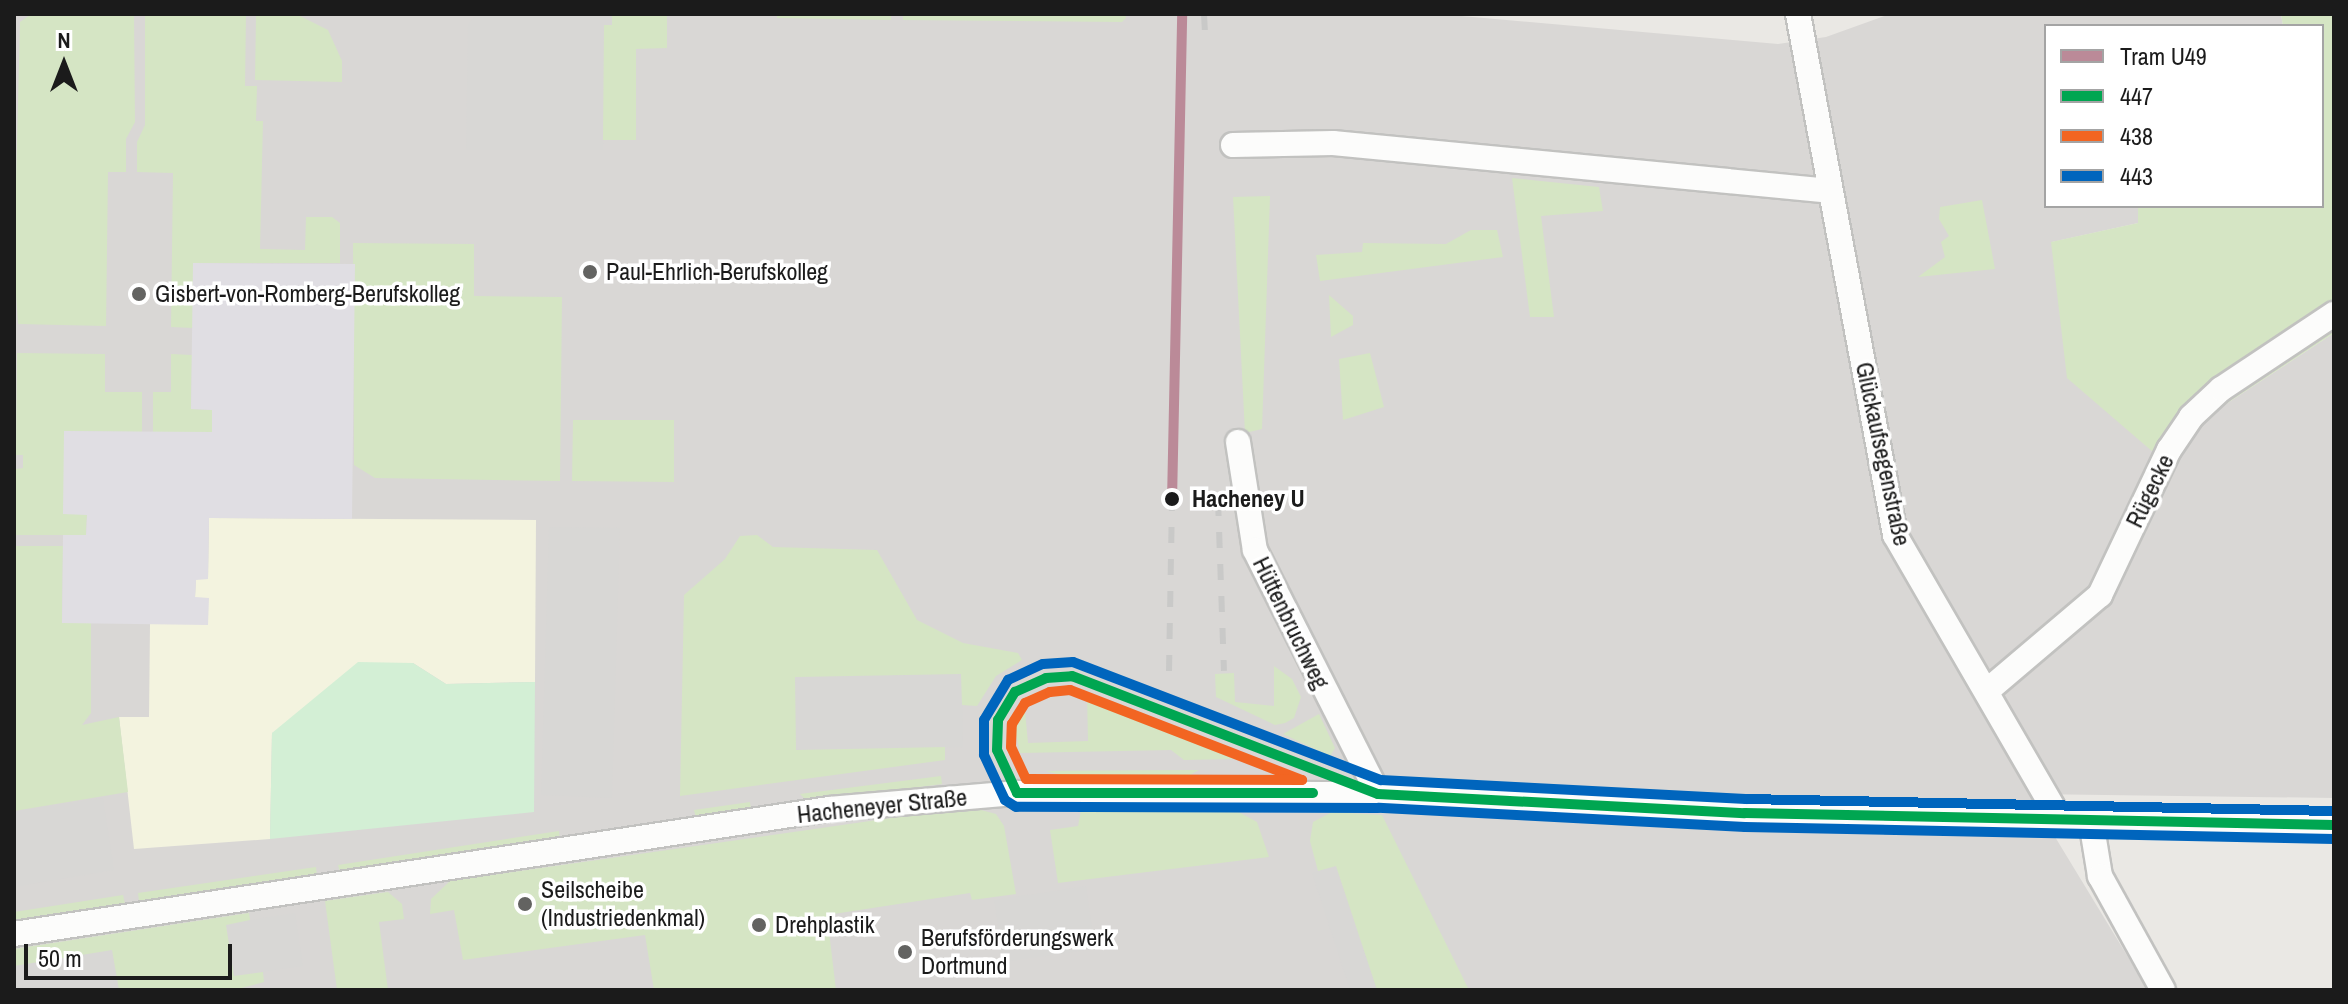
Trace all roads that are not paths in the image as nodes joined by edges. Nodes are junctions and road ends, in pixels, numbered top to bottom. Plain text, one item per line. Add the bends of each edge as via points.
1 (1798, 14) edge
2 (1233, 145) dead end
3 (1830, 191) junction
4 (2334, 314) edge
5 (1238, 442) dead end
6 (1988, 690) junction
7 (1378, 794) junction
8 (2061, 821) junction
9 (2091, 821) junction
10 (2334, 825) edge
11 (14, 934) edge
12 (2163, 990) edge

1 - 3 street, Glückaufsegenstraße
2 - 3 street via 1333,143
3 - 6 street, Glückaufsegenstraße via 1895,535 1913,573
4 - 6 street, Rügecke via 2221,389 2191,417 2169,450 2100,595
5 - 7 street, Hüttenbruchweg via 1255,550
6 - 8 street, Glückaufsegenstraße
7 - 8 street, Hacheneyer Straße via 1745,813
7 - 11 street, Hacheneyer Straße via 1127,790 829,809
8 - 9 street, Hacheneyer Straße
9 - 10 street, Hacheneyer Straße
9 - 12 street via 2100,876

